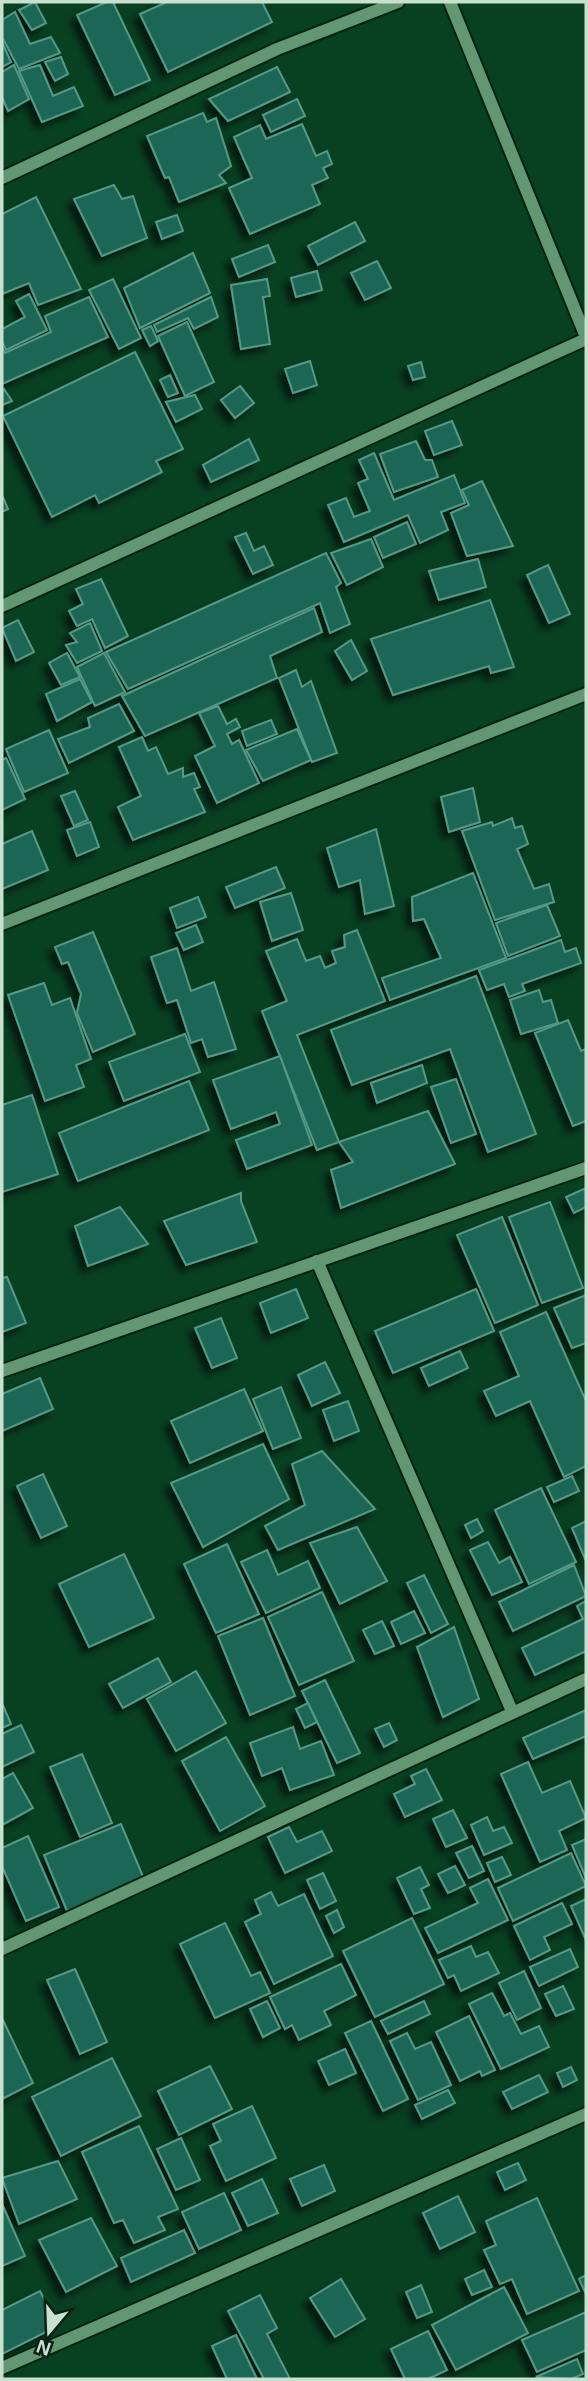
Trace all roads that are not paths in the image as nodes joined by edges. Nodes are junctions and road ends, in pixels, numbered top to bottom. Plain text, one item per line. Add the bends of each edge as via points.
1 (397, 2) edge
2 (450, 2) edge
3 (2, 178) edge
4 (586, 338) edge
5 (2, 606) edge
6 (586, 694) edge
7 (2, 924) edge
8 (586, 1168) edge
9 (317, 1261) junction
10 (2, 1371) edge
11 (586, 1679) edge
12 (512, 1711) junction
13 (2, 1949) edge
14 (586, 2113) edge
15 (2, 2368) edge

1 - 3 street via 277,49
2 - 4 street
4 - 5 street
6 - 7 street
8 - 9 street
9 - 10 street
9 - 12 street
11 - 12 street
12 - 13 street
14 - 15 street

